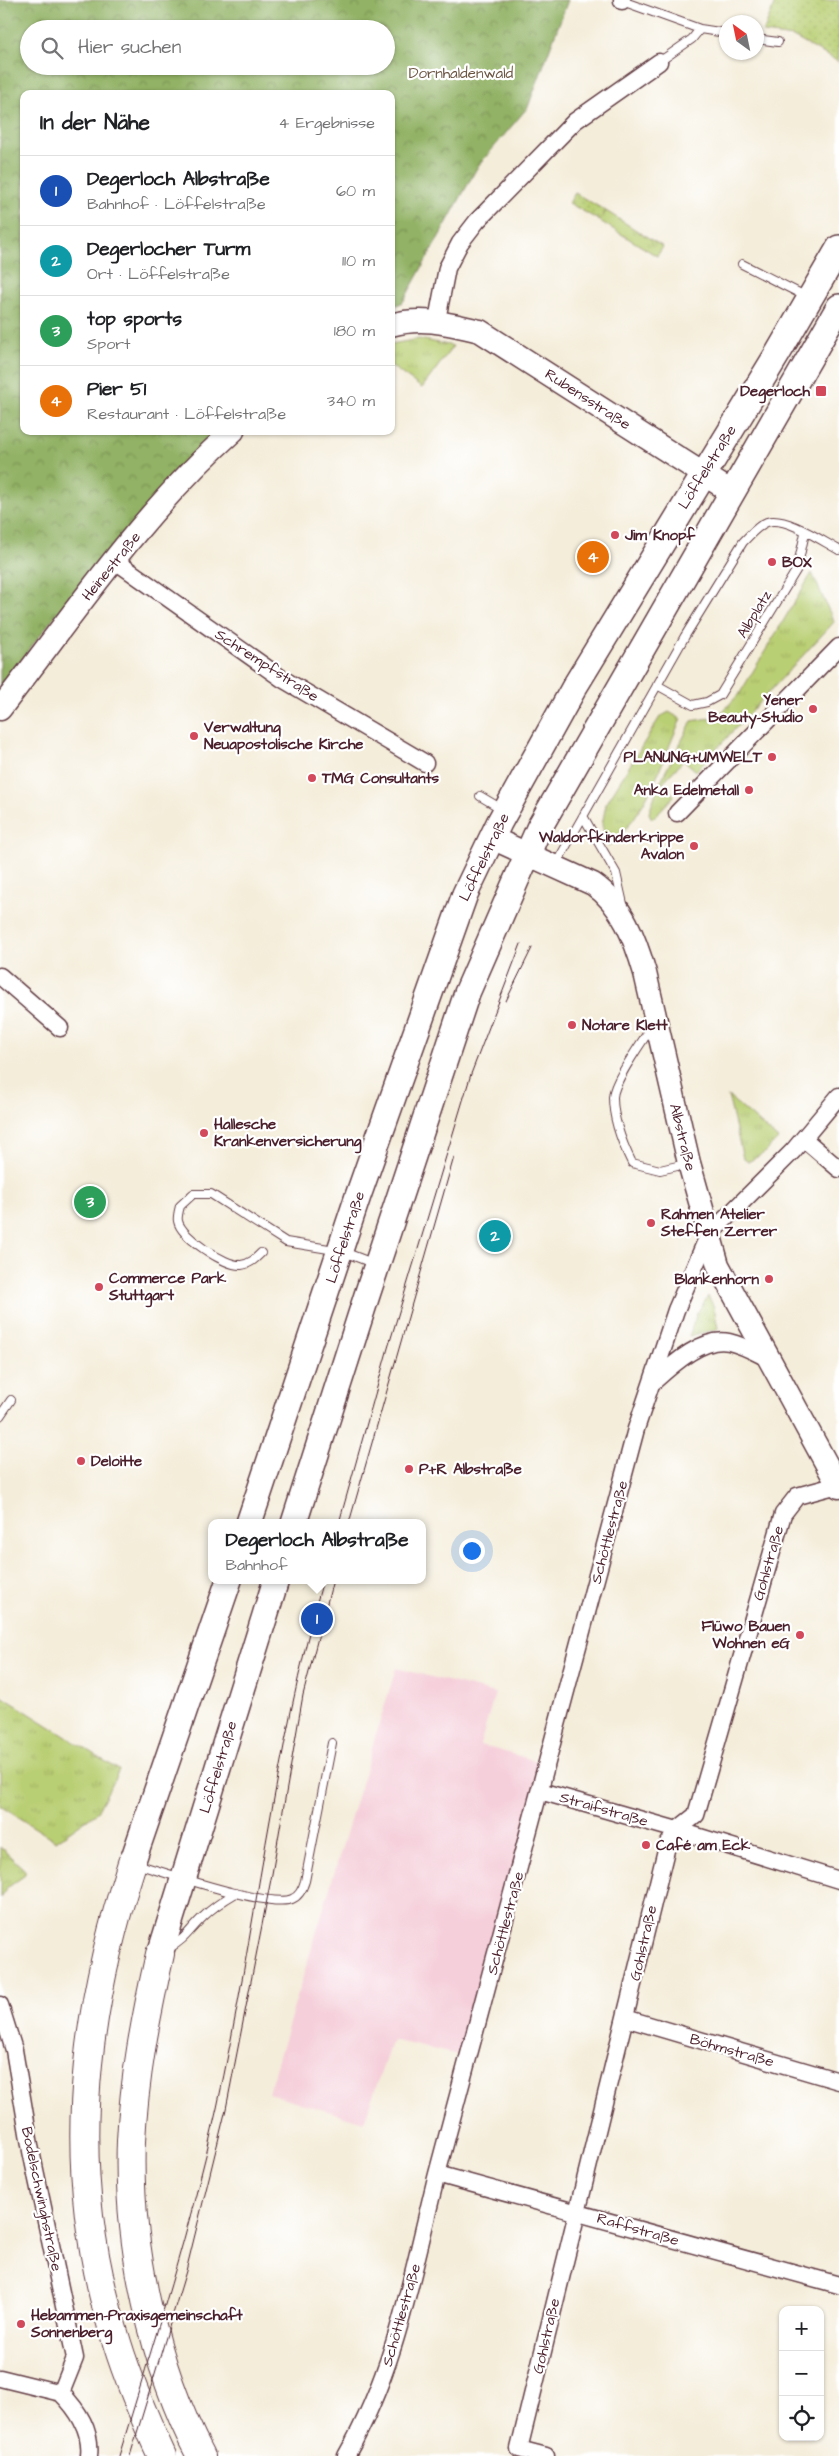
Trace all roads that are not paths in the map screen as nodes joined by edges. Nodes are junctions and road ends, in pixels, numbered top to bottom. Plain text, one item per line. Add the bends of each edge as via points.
1 (622, 0) edge
2 (700, 29) junction
3 (719, 32) edge
4 (764, 39) edge
5 (778, 42) dead end
6 (659, 62) joint
7 (839, 248) edge
8 (742, 264) dead end
9 (811, 299) junction
10 (839, 307) edge
11 (437, 320) junction
12 (395, 324) edge
13 (228, 435) edge
14 (703, 474) junction
15 (733, 493) junction
16 (806, 533) junction
17 (839, 550) edge
18 (114, 560) junction
19 (839, 646) edge
20 (657, 685) junction
21 (0, 709) edge
22 (425, 763) dead end
23 (480, 796) dead end
24 (506, 811) junction
25 (677, 814) dead end
26 (583, 816) junction
27 (492, 838) junction
28 (526, 854) junction
29 (555, 866) junction
30 (627, 922) junction
31 (0, 976) edge
32 (655, 1022) junction
33 (60, 1028) dead end
34 (839, 1096) edge
35 (804, 1139) junction
36 (689, 1163) junction
37 (839, 1169) edge
38 (708, 1236) junction
39 (341, 1252) junction
40 (261, 1253) dead end
41 (377, 1264) junction
42 (769, 1359) junction
43 (651, 1385) junction
44 (11, 1400) dead end
45 (0, 1416) edge
46 (838, 1486) edge
47 (250, 1519) edge
48 (295, 1519) edge
49 (228, 1584) edge
50 (275, 1584) edge
51 (332, 1742) dead end
52 (540, 1791) junction
53 (677, 1830) junction
54 (132, 1863) junction
55 (184, 1877) junction
56 (839, 1880) edge
57 (236, 1893) junction
58 (160, 1954) junction
59 (0, 2005) edge
60 (625, 2018) junction
61 (839, 2081) edge
62 (437, 2174) junction
63 (576, 2211) junction
64 (839, 2285) edge
65 (0, 2378) edge
66 (61, 2393) junction
67 (89, 2456) edge
68 (162, 2456) edge
69 (200, 2456) edge
70 (346, 2456) edge
71 (546, 2456) edge

1 - 2 lane
2 - 3 lane
2 - 6 lane via 692,39
4 - 5 lane
6 - 11 street via 575,121 477,221 447,268
7 - 9 main road, Löffelstraße
8 - 9 lane
9 - 14 main road, Löffelstraße
10 - 15 main road
11 - 12 street
11 - 14 street, Rubensstraße via 480,331
13 - 18 street, Heinestraße
14 - 15 street, Rubensstraße
14 - 24 main road, Löffelstraße via 575,686
15 - 28 main road
16 - 17 lane
16 - 20 lane via 776,520 756,529 743,542
16 - 20 lane, Albplatz via 797,569 720,695 692,705
18 - 21 street, Heinestraße
18 - 22 street, Schrempfstraße via 281,678
19 - 25 street
20 - 26 lane
23 - 24 lane
24 - 27 main road, Löffelstraße
26 - 29 lane
26 - 30 lane via 616,873
27 - 28 street, Albstraße
27 - 39 main road, Löffelstraße via 465,894 440,958
28 - 29 street, Albstraße
28 - 41 main road via 467,993
29 - 30 street, Albstraße via 604,892
30 - 32 street, Albstraße via 645,973
31 - 33 street
32 - 36 street, Albstraße
32 - 36 lane via 626,1066 613,1095 621,1141 632,1163 660,1170
34 - 35 street
35 - 37 street
35 - 38 street
36 - 38 street, Albstraße
38 - 42 street, Albstraße via 718,1265
38 - 43 street, Schöttlestraße via 676,1310
39 - 40 lane via 286,1242 211,1194 194,1194 180,1206 178,1221 184,1233 224,1261 240,1265 251,1262
39 - 41 lane
39 - 47 main road, Löffelstraße
41 - 48 main road
42 - 43 street, Schöttlestraße via 728,1342 713,1342 679,1358
42 - 46 street, Albstraße
43 - 52 street, Schöttlestraße via 636,1429
44 - 45 lane
46 - 53 street, Gohlstraße via 797,1496 783,1514 696,1815
49 - 54 main road
50 - 55 main road, Löffelstraße
51 - 57 lane via 302,1891 293,1899 281,1902
52 - 53 street, Straifstraße
52 - 62 street, Schöttlestraße
53 - 56 street, Straifstraße
53 - 60 street, Gohlstraße via 667,1846
54 - 55 lane
54 - 68 highway via 104,1956 95,2002 87,2060 85,2173 90,2228 116,2341 130,2384
55 - 57 lane
55 - 58 main road, Löffelstraße
57 - 58 lane via 202,1918 184,1939
58 - 69 highway via 137,2077 132,2182 140,2262 158,2350 172,2394
59 - 66 street, Bodelschwinghstraße via 14,2050 31,2151 75,2358
60 - 61 street, Böhmstraße
60 - 63 street, Gohlstraße
62 - 63 street, Raffstraße
62 - 70 street, Schöttlestraße via 409,2296 381,2386
63 - 64 street, Raffstraße
63 - 71 street, Gohlstraße via 519,2449
65 - 66 street
66 - 67 street via 71,2402 85,2425

